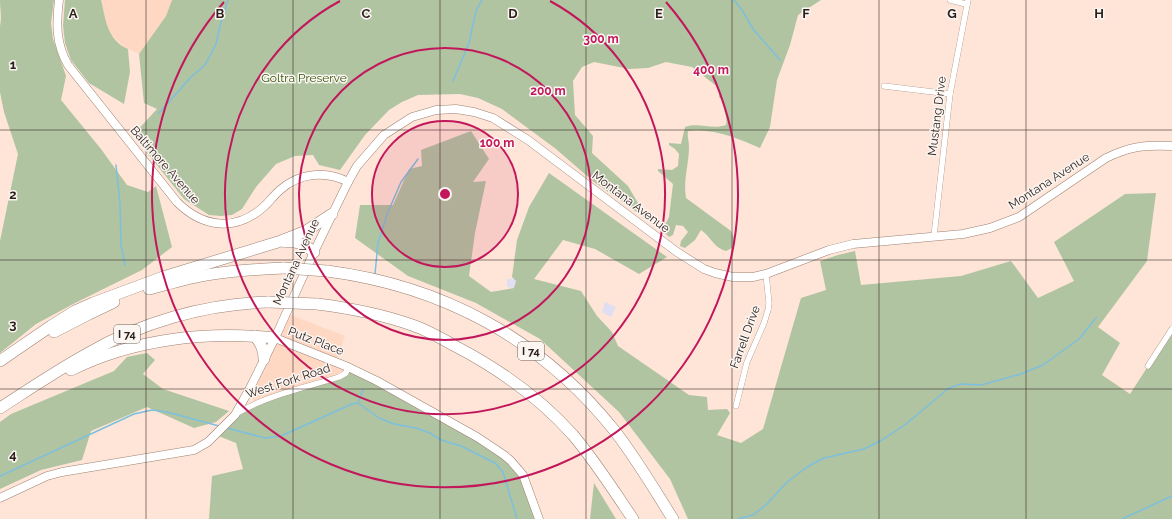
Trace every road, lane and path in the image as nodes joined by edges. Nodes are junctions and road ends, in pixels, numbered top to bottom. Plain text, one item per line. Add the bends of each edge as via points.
1 (59, 0) edge
2 (950, 0) edge
3 (967, 2) edge
4 (884, 86) dead end
5 (950, 94) junction
6 (1172, 146) edge
7 (348, 182) junction
8 (332, 214) junction
9 (934, 236) junction
10 (278, 242) junction
11 (314, 252) junction
12 (766, 274) junction
13 (1172, 329) edge
14 (255, 336) junction
15 (274, 338) junction
16 (264, 359) junction
17 (0, 361) edge
18 (1148, 366) dead end
19 (348, 367) junction
20 (0, 368) edge
21 (736, 406) dead end
22 (0, 408) edge
23 (234, 415) junction
24 (0, 498) edge
25 (539, 519) edge
26 (633, 519) edge
27 (673, 519) edge

1 - 7 street, Baltimore Avenue via 57,35 60,49 68,65 177,202 191,214 208,222 238,221 254,215 284,186 297,178 322,175 339,177
2 - 3 street
3 - 5 street, Mustang Drive
4 - 5 street
5 - 9 street, Mustang Drive
6 - 9 street, Montana Avenue via 1149,145 1124,150 1106,158 1019,216 976,231
7 - 8 street, Montana Avenue
7 - 12 street, Montana Avenue via 357,166 384,135 412,117 446,109 474,112 493,118 528,140 704,270 733,277
8 - 10 highway via 306,231
8 - 11 street, Montana Avenue
9 - 12 street, Montana Avenue via 848,245
10 - 11 highway via 304,244
10 - 17 highway via 107,297 76,311
11 - 15 street, Montana Avenue
12 - 21 street, Farrell Drive via 768,310 747,362
13 - 18 street
14 - 15 highway
14 - 16 highway via 264,352
14 - 22 highway via 198,336 144,344 76,368
15 - 16 street, Montana Avenue
15 - 19 street, Putz Place
16 - 23 street, Montana Avenue
19 - 23 street, West Fork Road via 346,373 339,377 267,400
19 - 25 street, West Fork Road via 477,437 504,455 523,475
20 - 27 highway, I 74, bridge via 54,332 89,314 137,293 175,281 235,271 284,268 327,271 369,278 408,288 473,314 500,328 548,363 568,380 614,430
22 - 26 highway, I 74, bridge via 85,354 138,329 175,316 242,303 269,302 317,304 368,312 431,333 497,370 533,397 572,435
23 - 24 street, West Fork Road via 205,445 194,450 62,472 47,476

